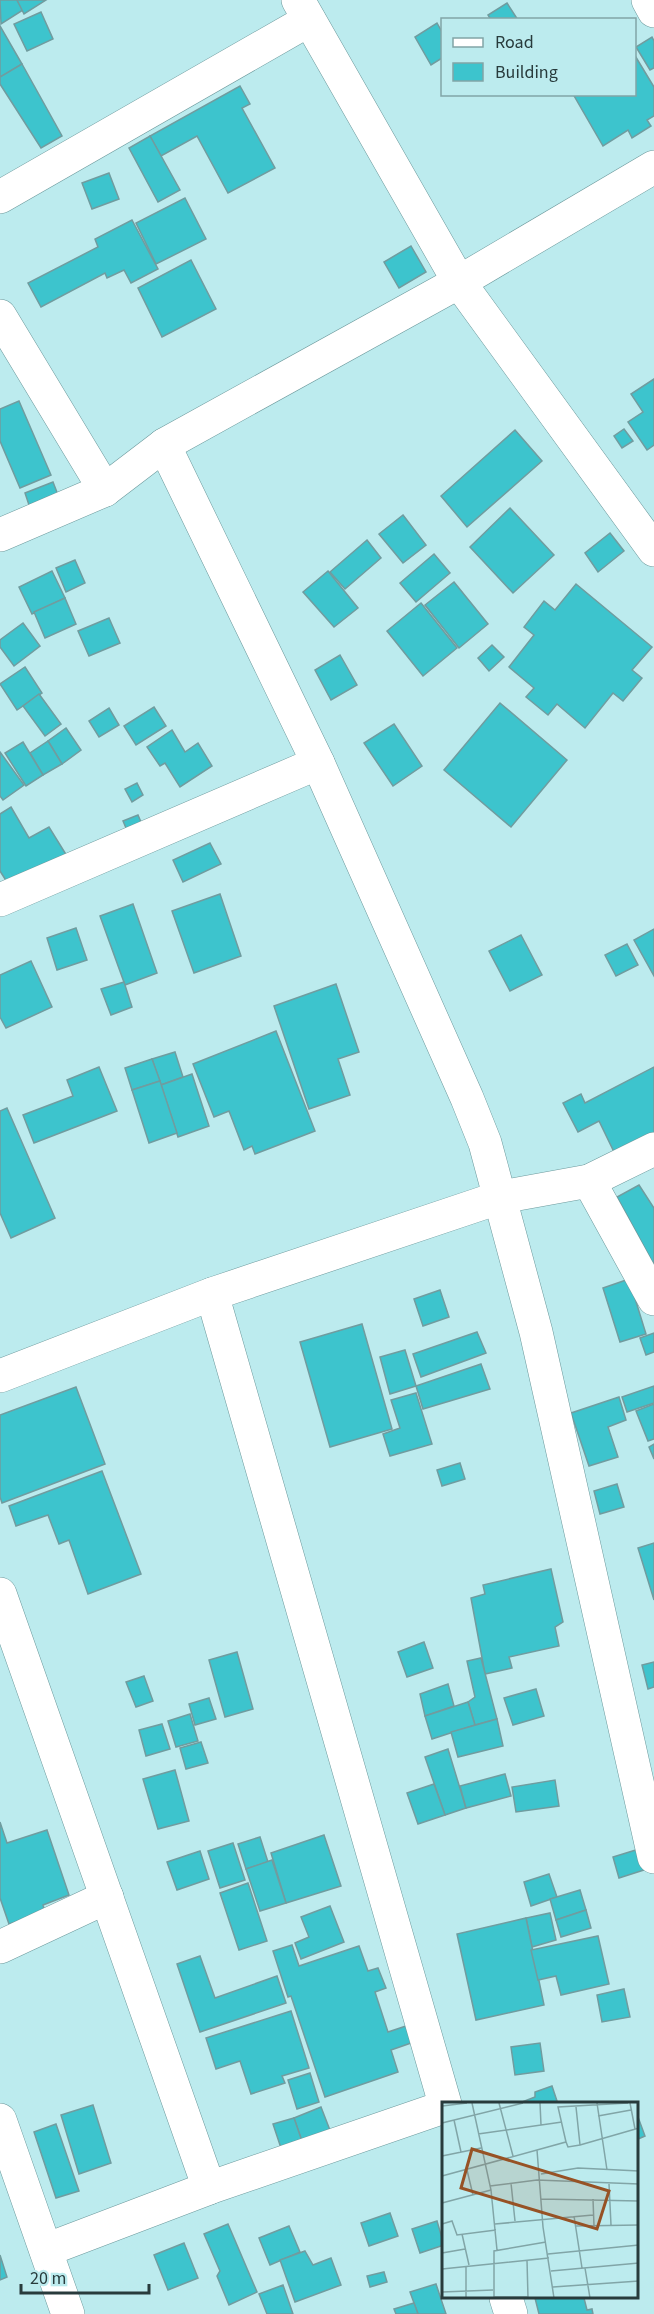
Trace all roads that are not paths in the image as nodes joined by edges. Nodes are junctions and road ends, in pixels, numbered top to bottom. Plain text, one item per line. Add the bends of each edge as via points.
1 (648, 0) edge
2 (304, 10) edge
3 (654, 11) edge
4 (654, 167) edge
5 (0, 196) edge
6 (459, 282) junction
7 (0, 316) edge
8 (164, 445) junction
9 (105, 490) junction
10 (0, 536) edge
11 (654, 550) edge
12 (318, 763) junction
13 (0, 900) edge
14 (654, 1149) edge
15 (589, 1181) junction
16 (501, 1197) junction
17 (212, 1294) junction
18 (654, 1299) edge
19 (0, 1376) edge
20 (0, 1594) edge
21 (654, 1857) edge
22 (107, 1897) junction
23 (0, 1947) edge
24 (444, 2102) edge
25 (442, 2106) edge
26 (0, 2120) edge
27 (209, 2188) junction
28 (46, 2250) junction
29 (506, 2299) edge
30 (68, 2314) edge
31 (511, 2314) edge

1 - 3 street
2 - 5 street
2 - 6 street
4 - 6 street
6 - 8 street
6 - 11 street
7 - 9 street
8 - 9 street
8 - 12 street
9 - 10 street
12 - 13 street
12 - 16 street via 467,1098
14 - 15 street
15 - 16 street
15 - 18 street
16 - 17 street
16 - 21 street via 539,1344
17 - 19 street
17 - 24 street
20 - 22 street
22 - 23 street
22 - 27 street
25 - 27 street
26 - 28 street
27 - 28 street
28 - 30 street
29 - 31 street

